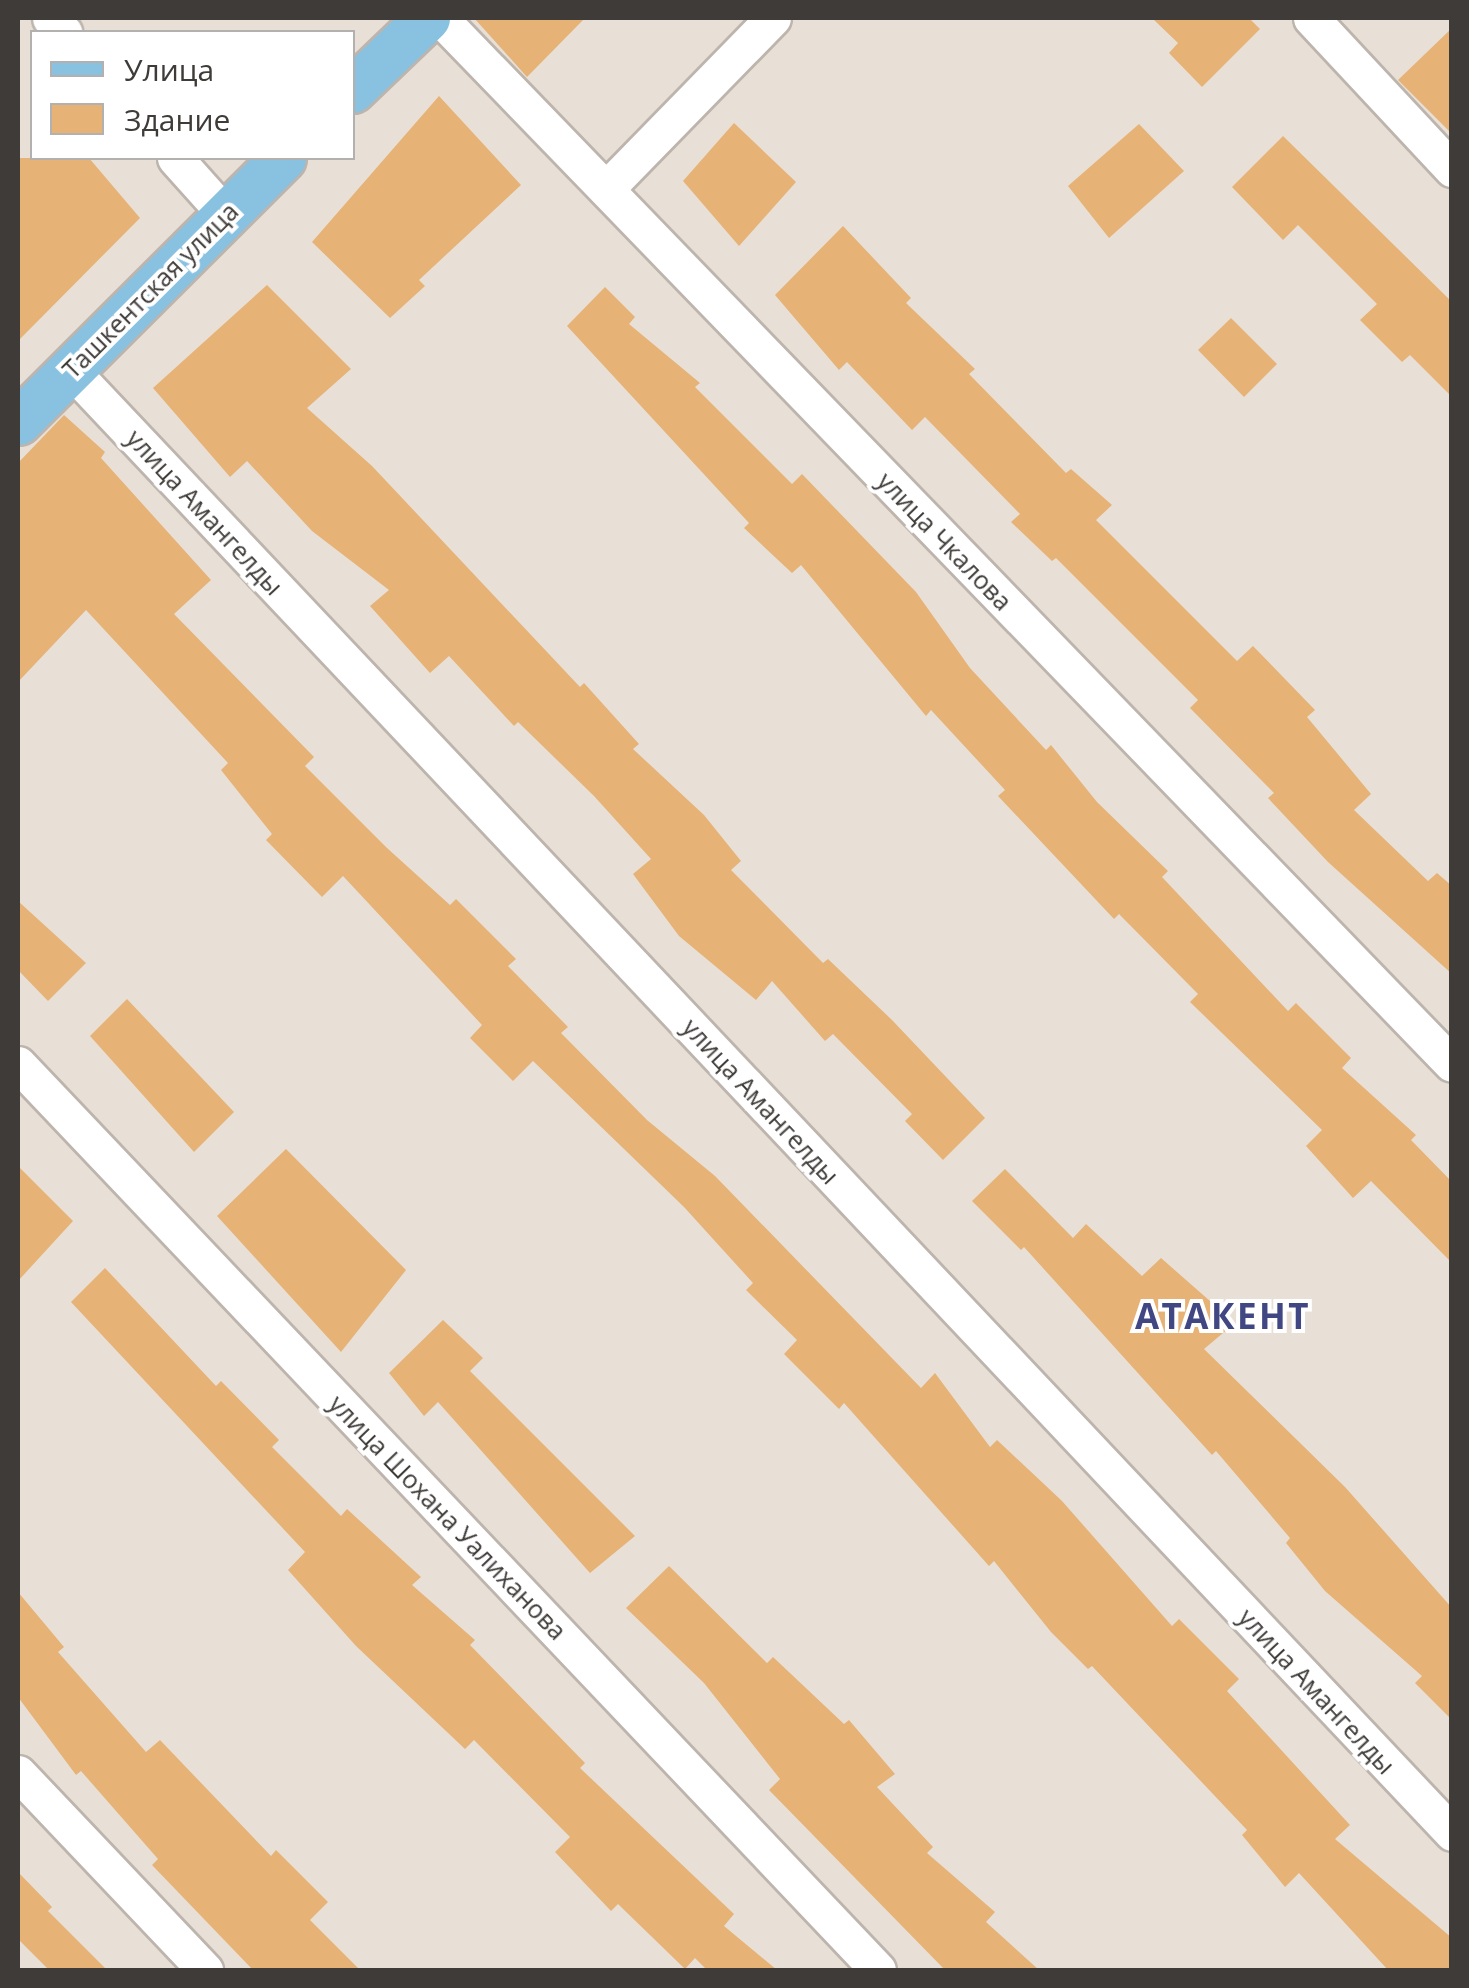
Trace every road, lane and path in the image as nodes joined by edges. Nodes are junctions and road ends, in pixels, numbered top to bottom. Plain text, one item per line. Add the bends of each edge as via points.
1 (428, 18) edge
2 (440, 18) edge
3 (773, 18) edge
4 (1311, 18) edge
5 (355, 87) edge
6 (176, 160) edge
7 (281, 160) edge
8 (1452, 169) edge
9 (606, 190) junction
10 (224, 214) junction
11 (70, 370) junction
12 (18, 422) edge
13 (18, 1064) edge
14 (1452, 1064) edge
15 (18, 1773) edge
16 (1452, 1833) edge
17 (204, 1970) edge
18 (878, 1970) edge

1 - 5 main road
2 - 9 street, улица Чкалова
3 - 9 street
4 - 8 street
6 - 10 street
7 - 10 main road, Ташкентская улица
9 - 14 street, улица Чкалова
10 - 11 main road, Ташкентская улица
11 - 12 main road, Ташкентская улица
11 - 16 street, улица Амангелды
13 - 18 street, улица Шохана Уалиханова
15 - 17 street

